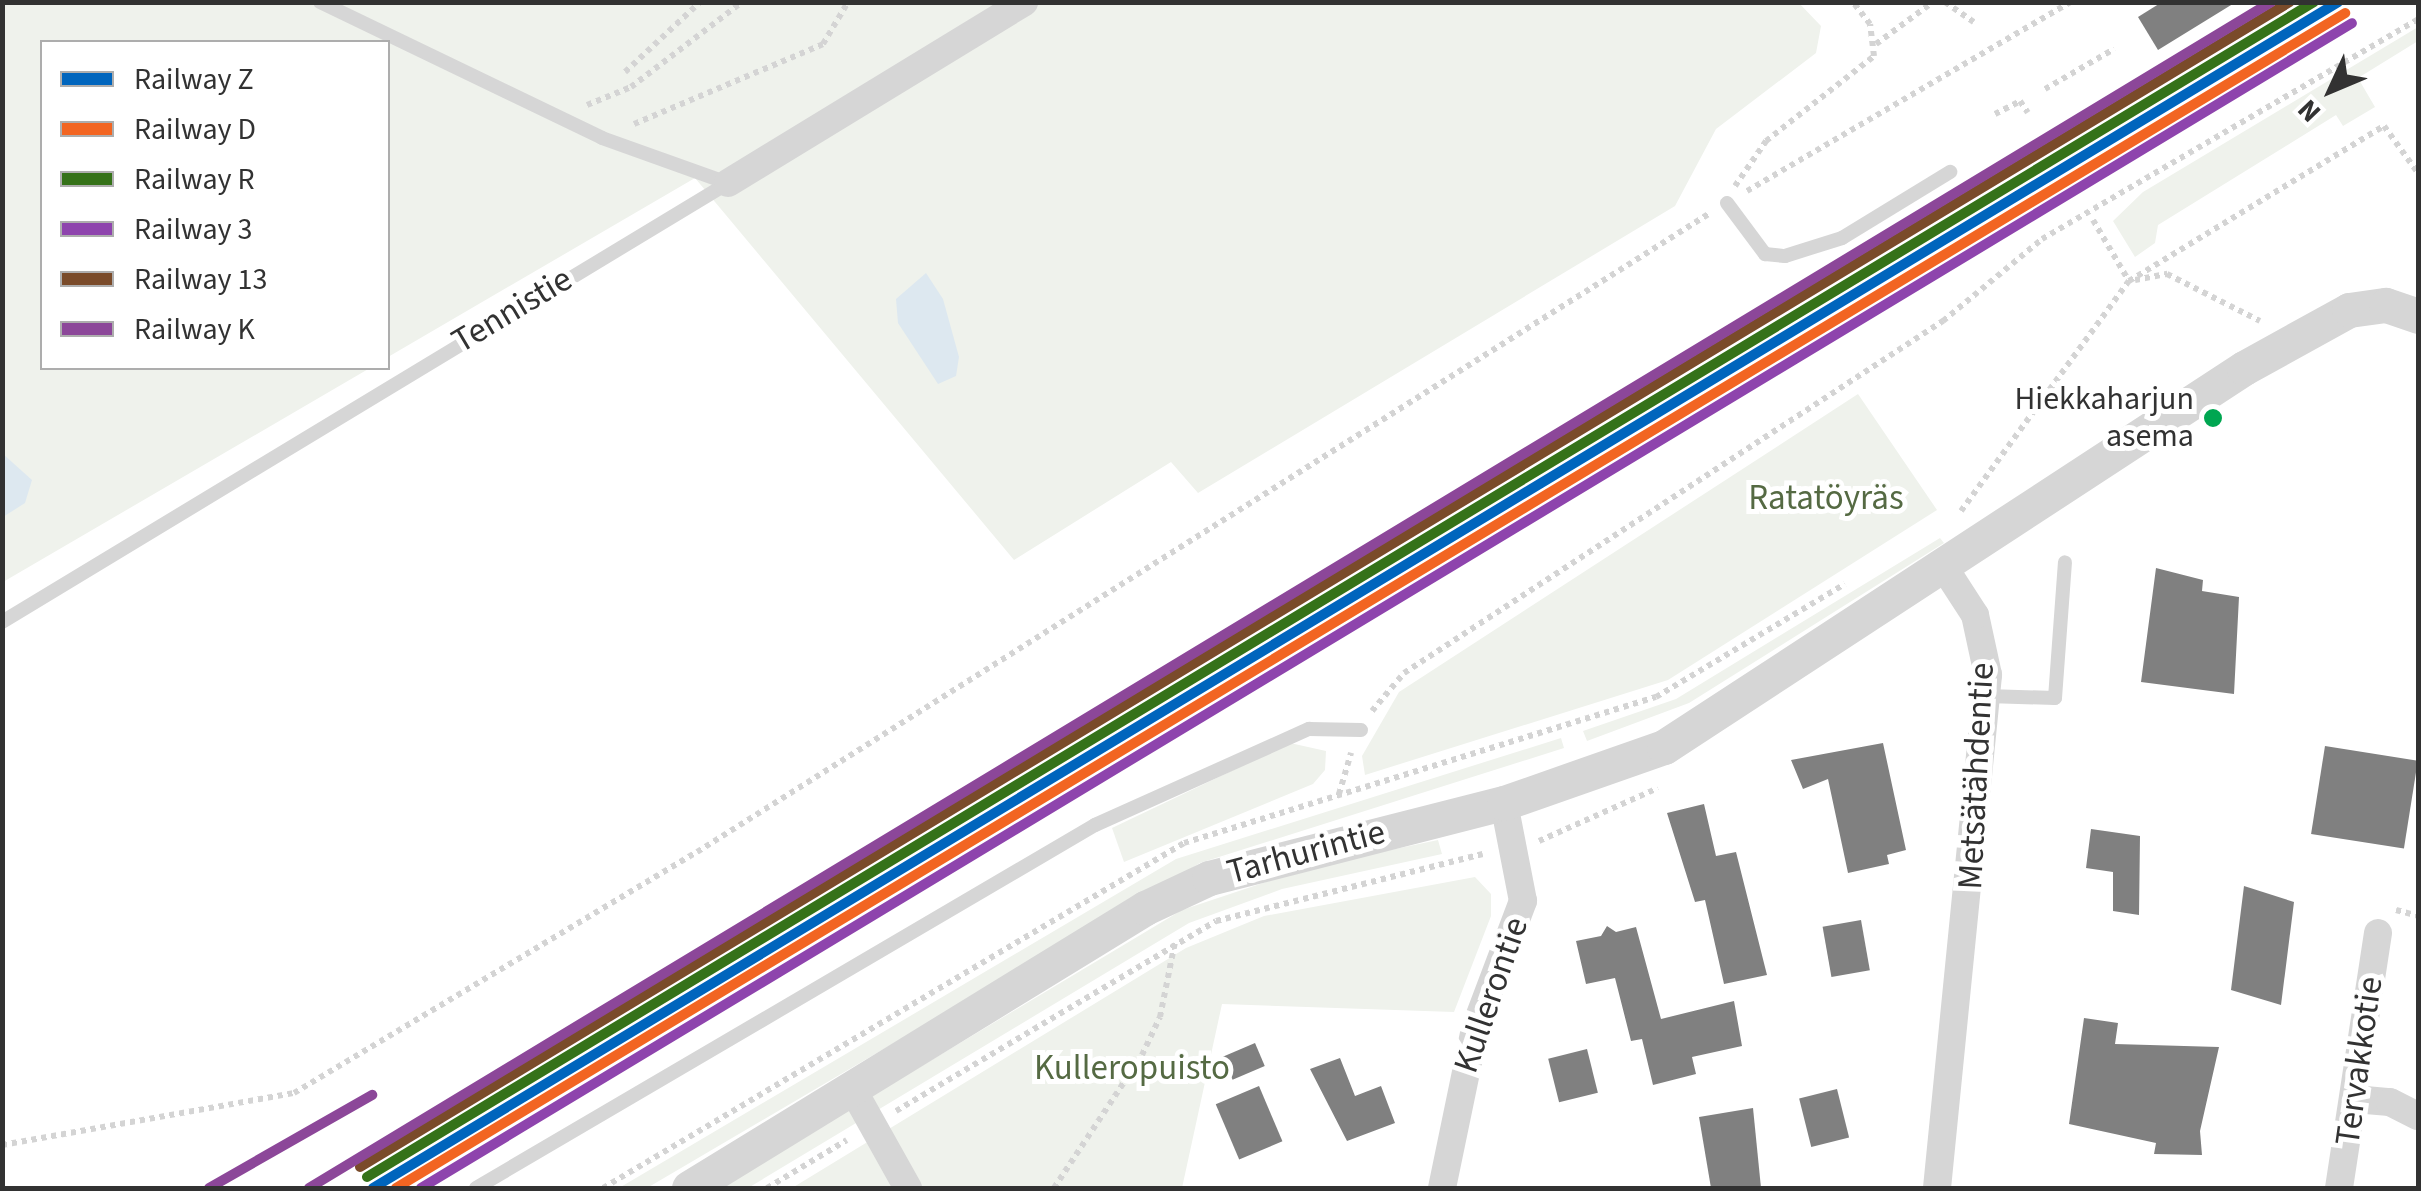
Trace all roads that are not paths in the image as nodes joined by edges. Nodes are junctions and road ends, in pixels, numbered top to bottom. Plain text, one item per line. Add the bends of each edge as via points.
1 (320, 2) edge
2 (1024, 2) edge
3 (1950, 172) dead end
4 (728, 183) junction
5 (1727, 203) road end
6 (2418, 316) edge
7 (2065, 562) dead end
8 (1942, 564) junction
9 (2, 622) edge
10 (1988, 696) junction
11 (1361, 730) road end
12 (1504, 803) junction
13 (2378, 933) dead end
14 (852, 1088) junction
15 (2354, 1098) junction
16 (2418, 1116) edge
17 (476, 1188) edge
18 (688, 1188) edge
19 (908, 1188) edge
20 (1442, 1188) edge
21 (1937, 1188) edge
22 (2339, 1188) edge

1 - 4 lane via 602,138
2 - 4 street, Tennistie
3 - 5 lane via 1842,238 1785,256 1765,254
4 - 9 lane, Tennistie via 182,506
6 - 8 street via 2386,305 2349,310 2244,368
7 - 10 lane via 2055,698
8 - 10 street, Metsätähdentie via 1975,615
8 - 12 street, Tarhurintie via 1664,746
10 - 21 street, Metsätähdentie
11 - 17 lane via 1308,728 1095,824
12 - 14 street, Tarhurintie via 1210,878
12 - 20 street, Kullerontie via 1522,901 1475,1028
13 - 15 street, Tervakkotie
14 - 18 street, Tarhurintie
14 - 19 street
15 - 16 street via 2390,1102
15 - 22 street, Tervakkotie

